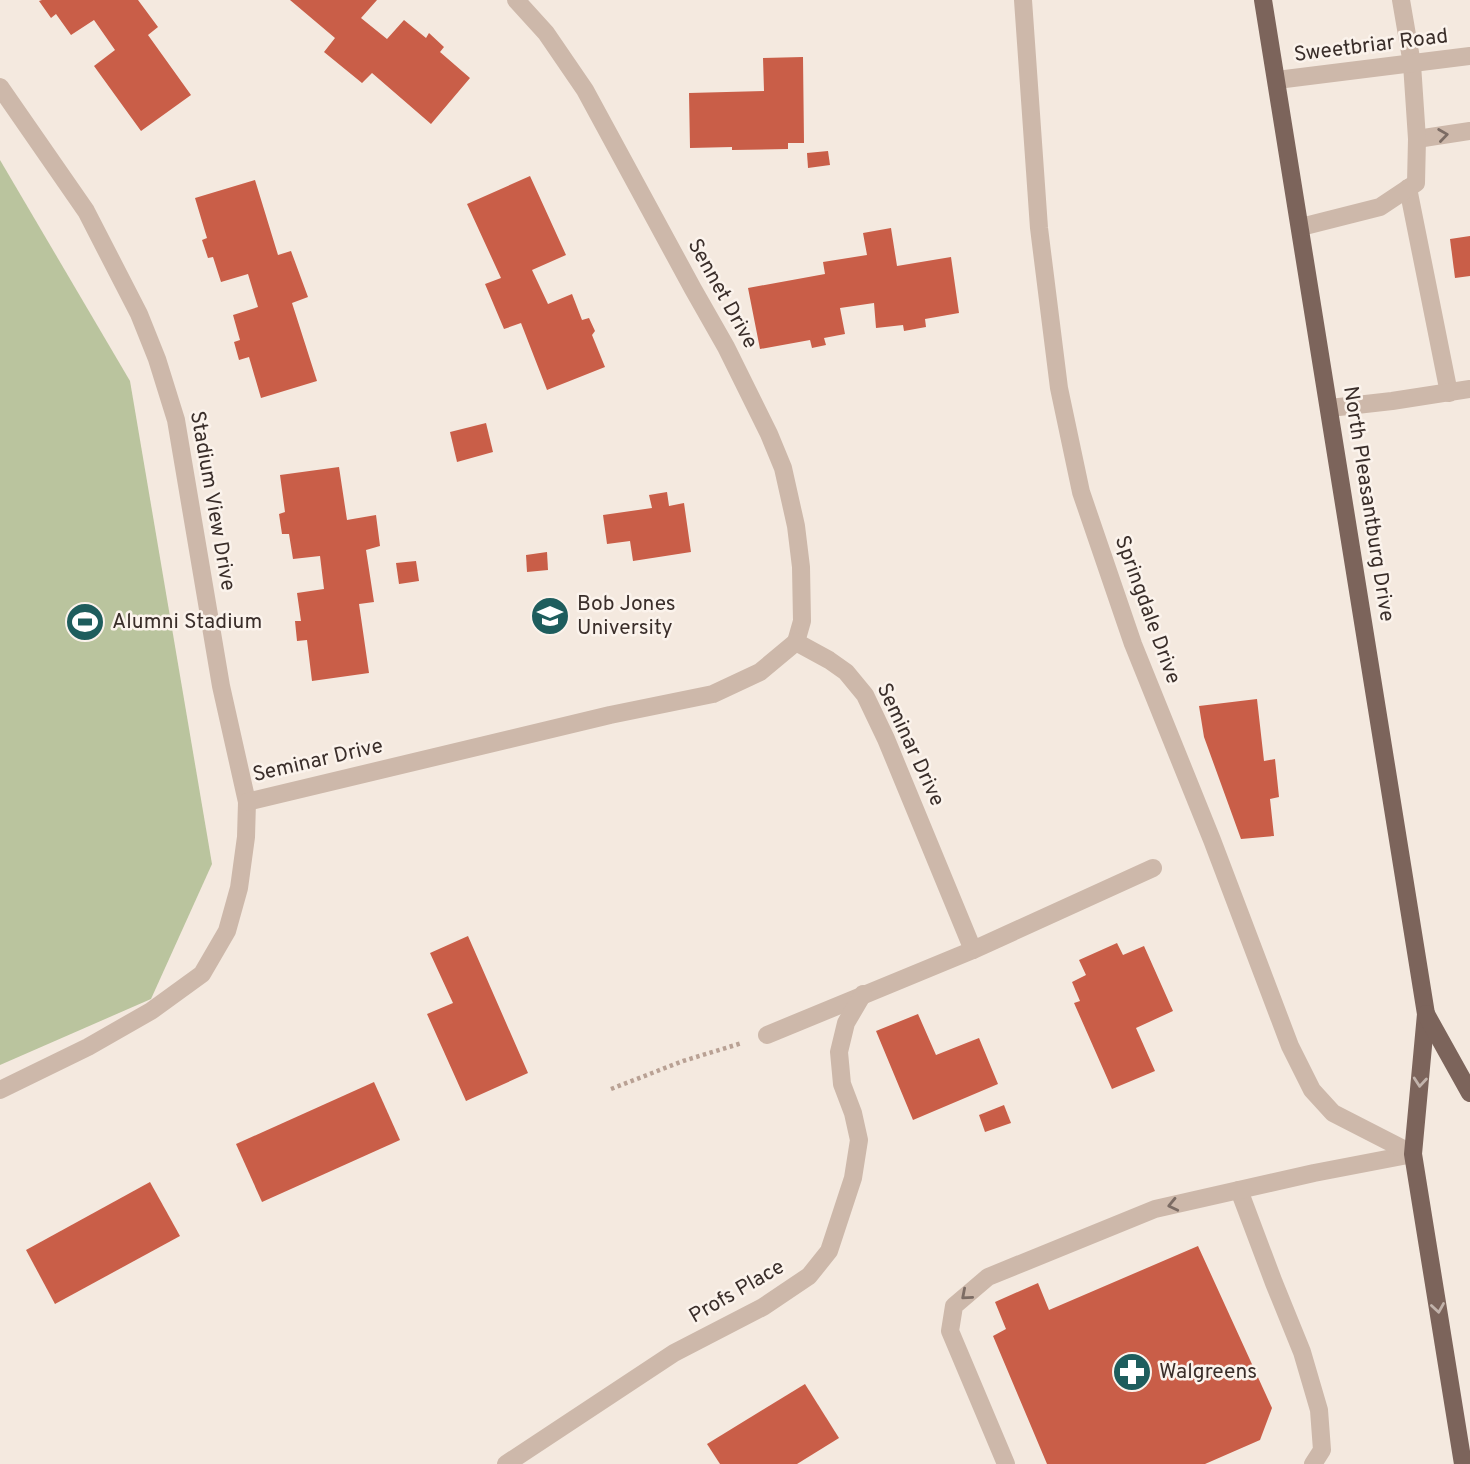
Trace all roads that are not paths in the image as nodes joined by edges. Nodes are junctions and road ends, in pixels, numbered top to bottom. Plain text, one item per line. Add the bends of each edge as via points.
1 (516, 0) edge
2 (1023, 0) edge
3 (1263, 0) edge
4 (1401, 0) edge
5 (1470, 56) edge
6 (1412, 64) junction
7 (1277, 80) junction
8 (0, 88) edge
9 (1470, 131) edge
10 (1417, 139) junction
11 (1408, 188) junction
12 (1301, 227) junction
13 (1470, 389) edge
14 (1449, 393) junction
15 (1330, 408) junction
16 (796, 642) junction
17 (247, 802) junction
18 (1153, 868) dead end
19 (973, 950) junction
20 (863, 994) junction
21 (1426, 1014) junction
22 (767, 1035) road end
23 (0, 1090) edge
24 (1470, 1093) edge
25 (1413, 1154) junction
26 (1239, 1190) junction
27 (506, 1464) edge
28 (1006, 1464) edge
29 (1313, 1464) edge
30 (1463, 1464) edge

1 - 16 street, Sennet Drive via 546,33 585,90 769,433 783,468 796,526 802,621
2 - 25 street, Springdale Drive via 1047,295 1059,388 1081,492 1133,644 1306,1079 1333,1113
3 - 7 main road, North Pleasantburg Drive
4 - 6 street
5 - 6 street, Sweetbriar Road
6 - 7 street, Sweetbriar Road
6 - 10 street
7 - 12 main road, North Pleasantburg Drive
8 - 17 street, Stadium View Drive via 86,211 157,359 176,420 221,686
10 -> 9 street
10 - 11 street via 1416,183
11 - 12 street via 1380,207
11 - 14 street
12 - 15 main road, North Pleasantburg Drive
13 - 14 street
14 - 15 street
15 - 21 main road, North Pleasantburg Drive
16 - 17 street, Seminar Drive via 760,672 713,694
16 - 19 street, Seminar Drive via 846,672 865,695
17 - 23 street, Stadium View Drive via 239,888 227,931 202,974 152,1011
18 - 19 street
19 - 20 street
20 - 22 street
20 - 27 street, Profs Place via 846,1023 839,1052 842,1084 859,1140 829,1251 809,1276 763,1307 674,1353
21 - 24 main road, North Pleasantburg Drive
21 -> 25 main road, North Pleasantburg Drive
25 - 26 street
25 -> 30 main road, North Pleasantburg Drive
26 -> 28 street via 1155,1209 1065,1245 988,1277 954,1306 950,1331
26 - 29 street via 1302,1352 1319,1410 1322,1450

